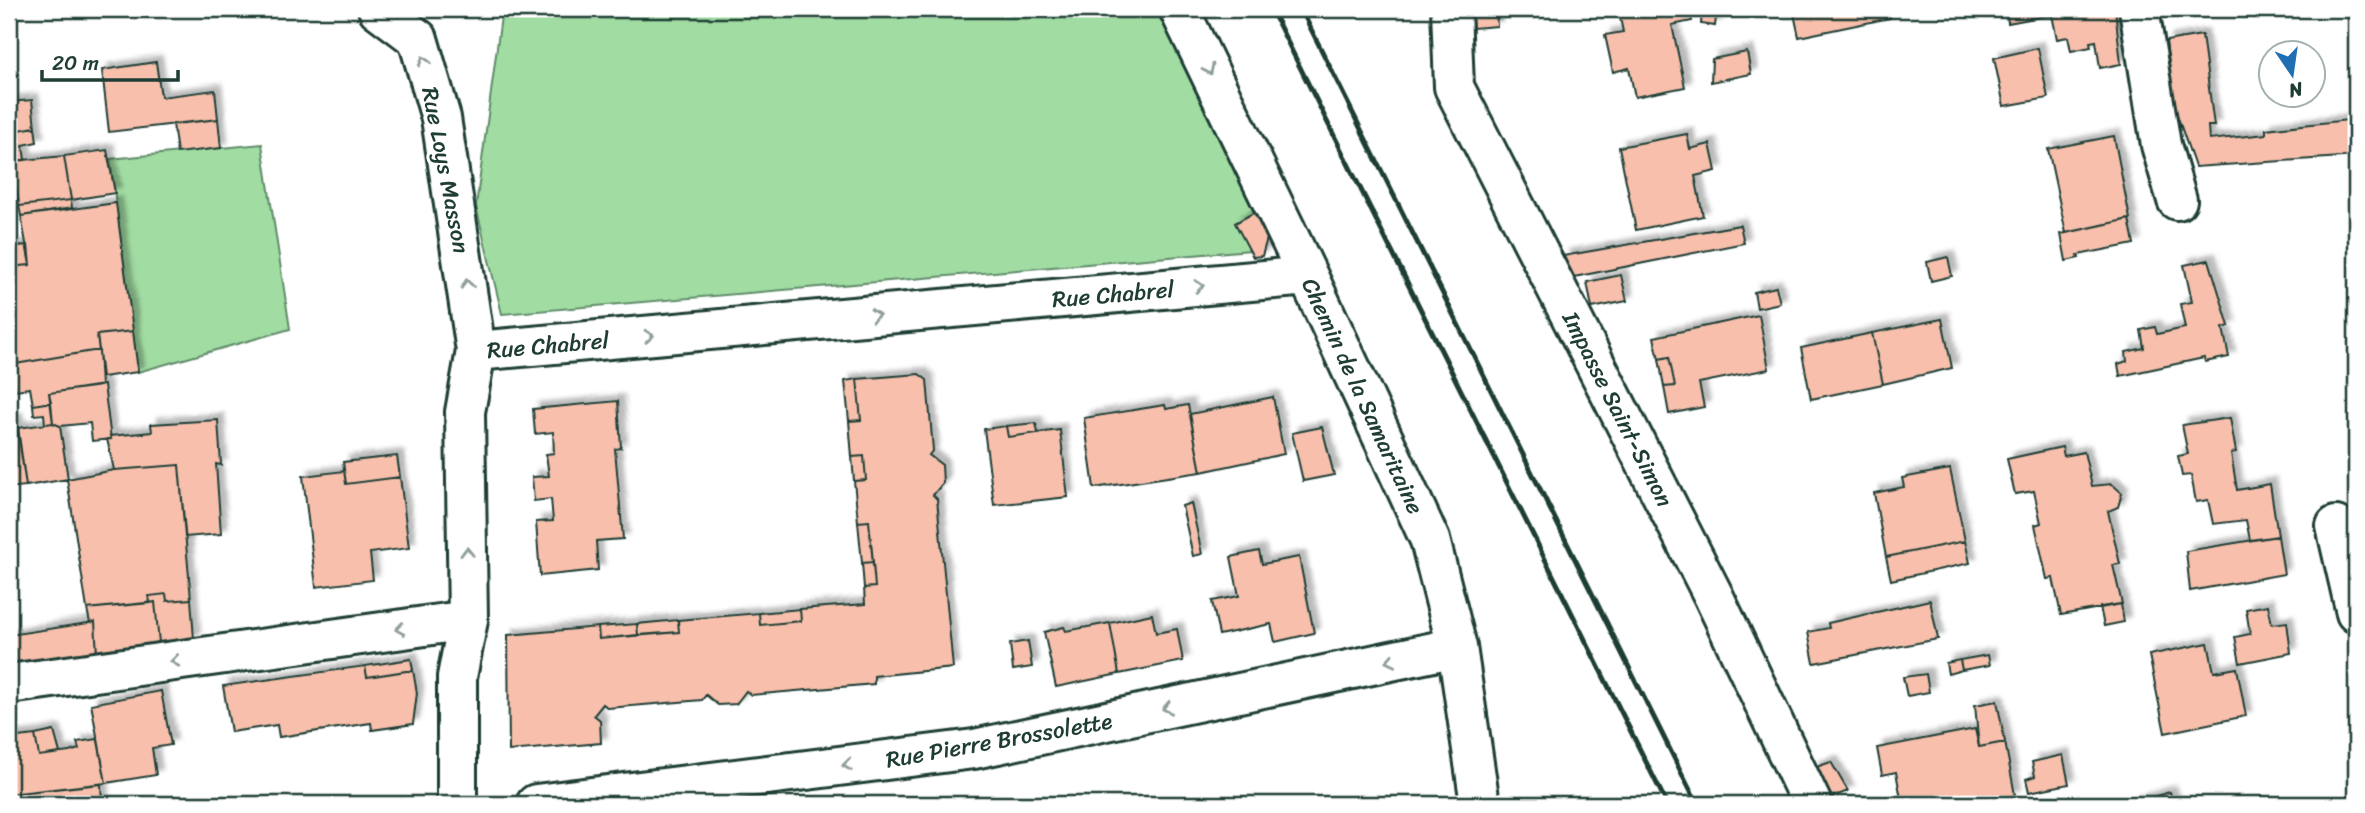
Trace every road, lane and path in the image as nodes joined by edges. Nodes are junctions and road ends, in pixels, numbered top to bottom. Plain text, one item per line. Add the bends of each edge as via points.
1 (378, 9) edge
2 (1180, 9) edge
3 (1451, 9) edge
4 (2139, 9) edge
5 (2177, 200) dead end
6 (1308, 276) junction
7 (476, 351) junction
8 (2336, 526) dead end
9 (2356, 613) edge
10 (468, 620) junction
11 (1457, 647) junction
12 (9, 684) edge
13 (457, 804) edge
14 (536, 804) edge
15 (1480, 804) edge
16 (1812, 804) edge

7 -> 1 street, Rue Loys Masson via 441,118 418,39
2 -> 6 street, Chemin de la Samaritaine
3 - 16 street, Impasse Saint-Simon via 1454,87 1713,595
4 - 5 street via 2161,145
7 -> 6 street, Rue Chabrel
6 - 11 street, Chemin de la Samaritaine via 1430,540
10 -> 7 street, Rue Chabrel via 465,412
8 - 9 street
10 -> 12 street
10 - 13 street, Rue Chabrel via 457,677
11 -> 14 street, Rue Pierre Brossolette via 974,749
11 - 15 street, Chemin de la Samaritaine

